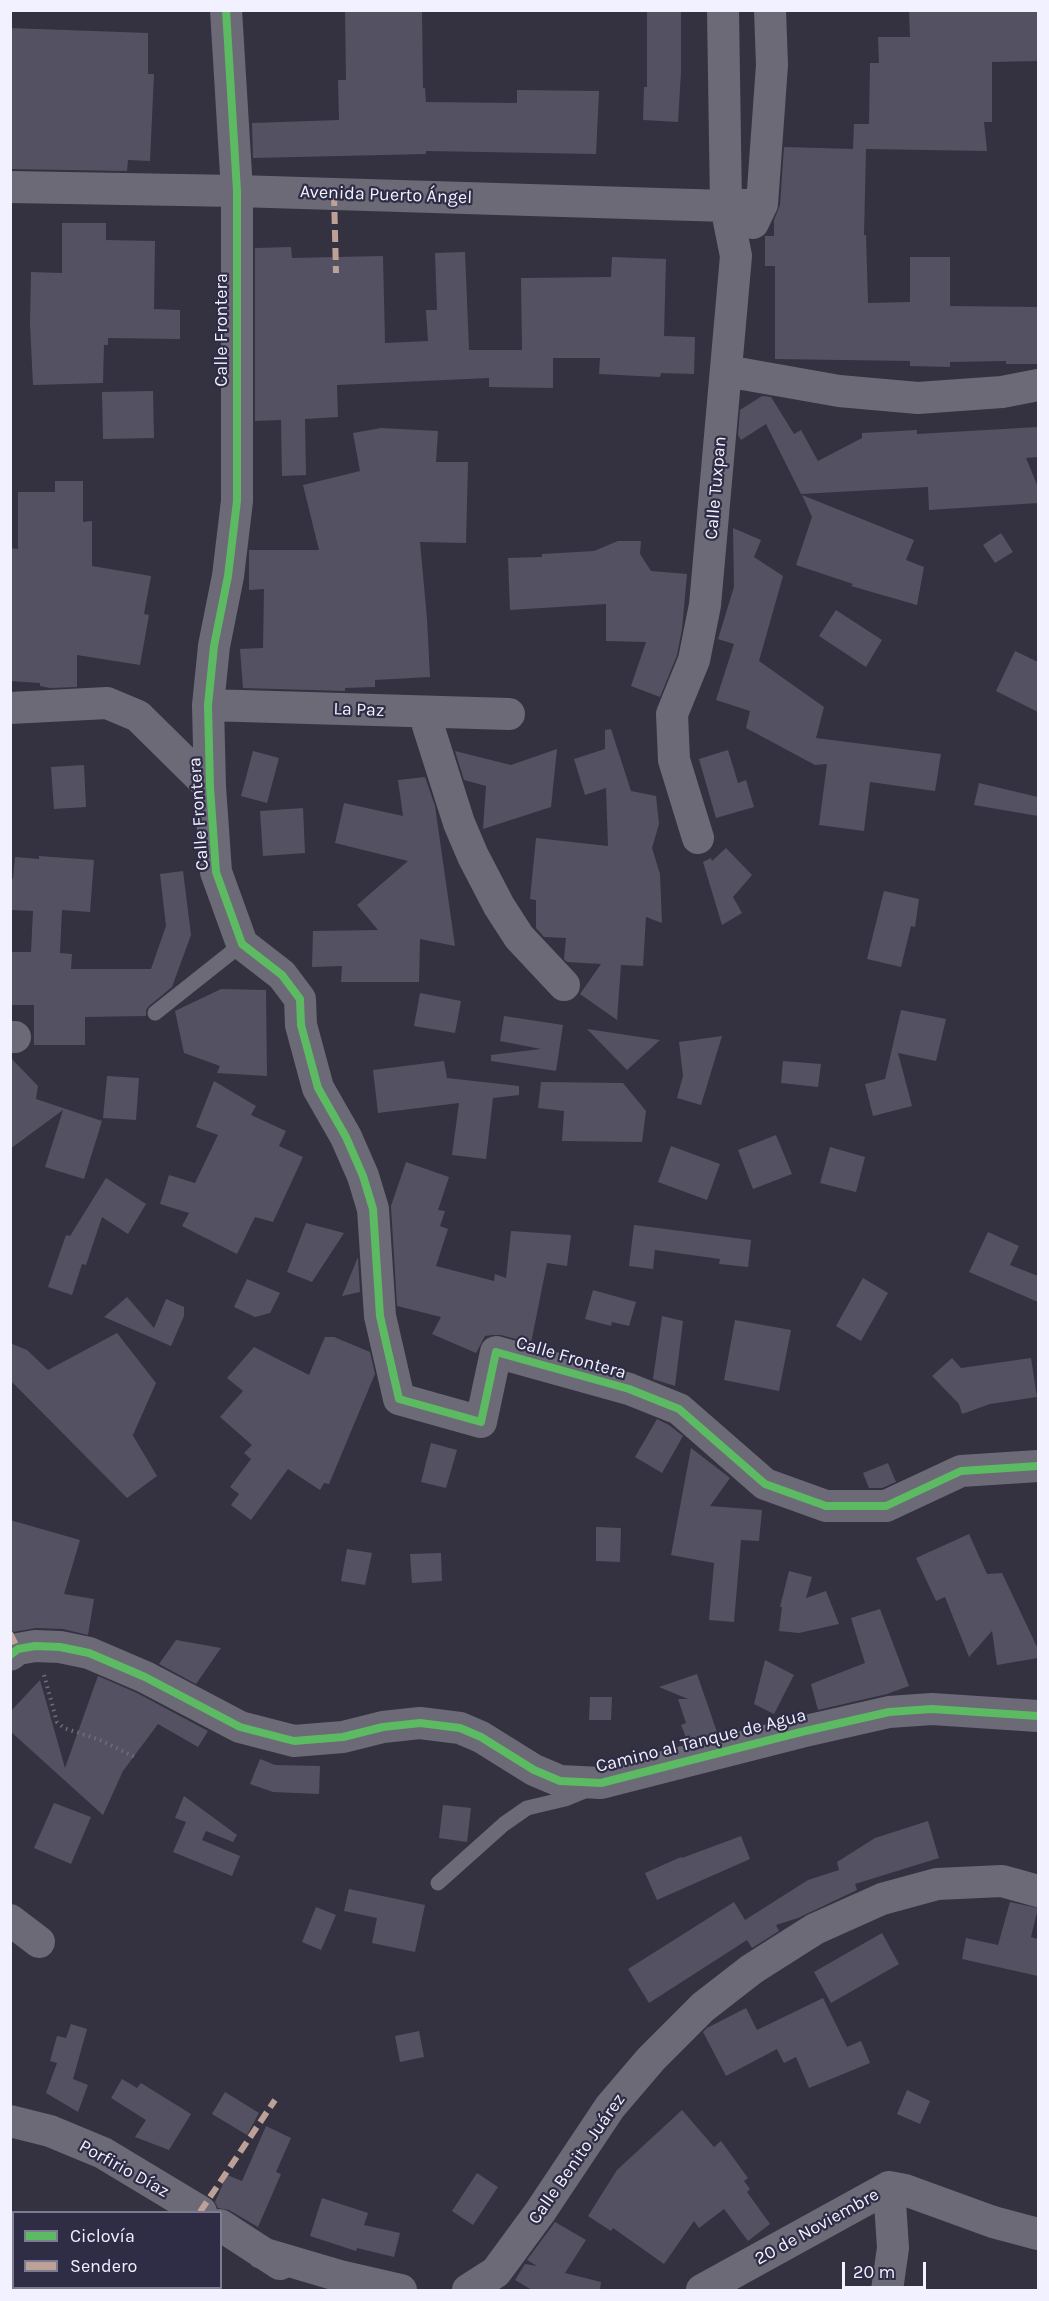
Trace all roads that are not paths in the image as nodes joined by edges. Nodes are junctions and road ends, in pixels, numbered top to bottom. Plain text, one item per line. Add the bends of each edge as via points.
1 (226, 10) edge
2 (723, 10) edge
3 (770, 10) edge
4 (10, 186) edge
5 (237, 191) junction
6 (762, 204) junction
7 (726, 206) junction
8 (736, 256) junction
9 (726, 371) junction
10 (1038, 385) edge
11 (208, 705) junction
12 (10, 708) edge
13 (424, 712) junction
14 (509, 714) dead end
15 (210, 787) junction
16 (698, 838) dead end
17 (242, 944) junction
18 (564, 985) dead end
19 (156, 1013) dead end
20 (1038, 1466) edge
21 (23, 1651) edge
22 (1038, 1716) edge
23 (601, 1784) junction
24 (438, 1883) dead end
25 (1038, 1891) edge
26 (10, 1920) edge
27 (39, 1942) dead end
28 (10, 2121) edge
29 (889, 2187) junction
30 (199, 2211) edge
31 (222, 2227) edge
32 (1038, 2234) edge
33 (262, 2253) junction
34 (324, 2290) edge
35 (400, 2290) edge
36 (468, 2290) edge
37 (702, 2290) edge
38 (887, 2290) edge

1 - 5 street, Calle Frontera
2 - 7 street, Calle Tuxpan
3 - 6 street, Calle Tuxpan via 772,65
4 - 5 street, Avenida Puerto Ángel
5 - 7 street, Avenida Puerto Ángel
5 - 11 street, Calle Frontera via 237,501
6 - 7 street, Avenida Puerto Ángel
6 - 8 street, Calle Tuxpan
7 - 8 street, Calle Tuxpan
8 - 9 street, Calle Tuxpan
9 - 10 street via 839,391 918,398 1002,392
9 - 16 street, Calle Tuxpan via 705,605 694,660 672,714 674,760
11 - 13 street, La Paz
11 - 15 street, Calle Frontera
12 - 15 street via 107,703 138,716
13 - 14 street, La Paz
13 - 18 street via 473,856 519,937
15 - 17 street, Calle Frontera via 216,872
17 - 19 lane
17 - 20 street, Calle Frontera via 282,975 300,999 302,1025 318,1089 363,1176 373,1209 380,1316 399,1399 481,1422 496,1352 629,1389 679,1409 765,1484 826,1506 886,1506 961,1471
21 - 23 street, Camino al Tanque de Agua via 60,1647 89,1653 145,1677 240,1727 294,1741 420,1724 460,1728 546,1777
22 - 23 street, Camino al Tanque de Agua via 932,1708 889,1712
23 - 24 lane via 565,1799 527,1808
25 - 36 street, Calle Benito Juárez via 1002,1881 937,1884 882,1899 815,1929 752,1969 703,2007 651,2059 610,2107 496,2271
26 - 27 street
28 - 30 street, Porfirio Díaz via 50,2131 103,2153
29 - 32 street, 20 de Noviembre
29 - 37 street, 20 de Noviembre
29 - 38 street via 893,2248
31 - 33 street
33 - 34 street
33 - 35 street

